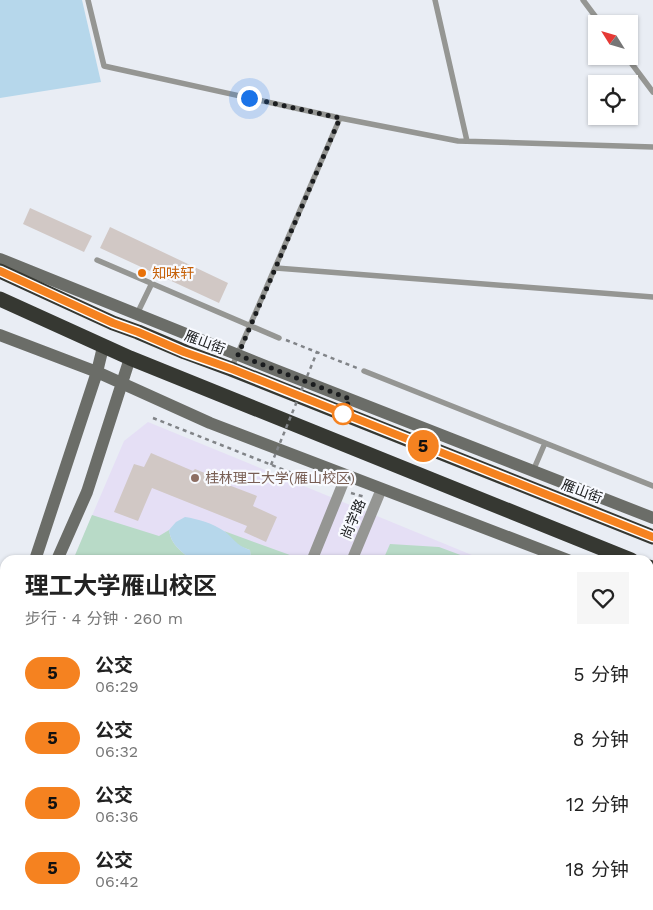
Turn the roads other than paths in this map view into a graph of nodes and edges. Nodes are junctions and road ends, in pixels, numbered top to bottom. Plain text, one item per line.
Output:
1 (88, 0) edge
2 (435, 0) edge
3 (583, 0) edge
4 (594, 15) edge
5 (633, 65) edge
6 (653, 92) edge
7 (340, 118) junction
8 (467, 141) junction
9 (653, 147) edge
10 (0, 259) edge
11 (98, 260) dead end
12 (276, 268) junction
13 (0, 271) edge
14 (152, 284) junction
15 (653, 297) edge
16 (0, 299) edge
17 (137, 314) junction
18 (251, 326) junction
19 (0, 335) edge
20 (279, 338) road end
21 (103, 347) junction
22 (238, 355) junction
23 (130, 358) junction
24 (232, 369) junction
25 (364, 371) road end
26 (97, 372) junction
27 (122, 383) junction
28 (545, 443) junction
29 (533, 471) junction
30 (346, 476) junction
31 (653, 486) edge
32 (381, 490) junction
33 (653, 518) edge
34 (653, 536) edge
35 (37, 555) edge
36 (60, 555) edge
37 (314, 555) edge
38 (354, 555) edge
39 (555, 555) edge
40 (618, 555) edge

1 - 7 lane
2 - 8 lane
3 - 4 lane
5 - 6 lane
7 - 8 lane
7 - 12 lane
8 - 9 lane
10 - 17 street
11 - 14 lane
12 - 15 lane
12 - 18 lane
13 - 24 highway, 雁山街
14 - 17 lane
14 - 18 lane
16 - 21 highway
17 - 22 street
18 - 20 lane
18 - 22 lane
19 - 26 street
21 - 23 highway
21 - 26 street
22 - 24 lane
22 - 29 street
23 - 27 street
23 - 40 highway
24 - 34 highway, 雁山街
25 - 28 lane
26 - 27 street
26 - 35 street
27 - 30 street
27 - 36 street
28 - 29 lane
28 - 31 lane
29 - 33 street
30 - 32 street
30 - 37 street, 尚学路
32 - 38 street, 尚学路
32 - 39 street

